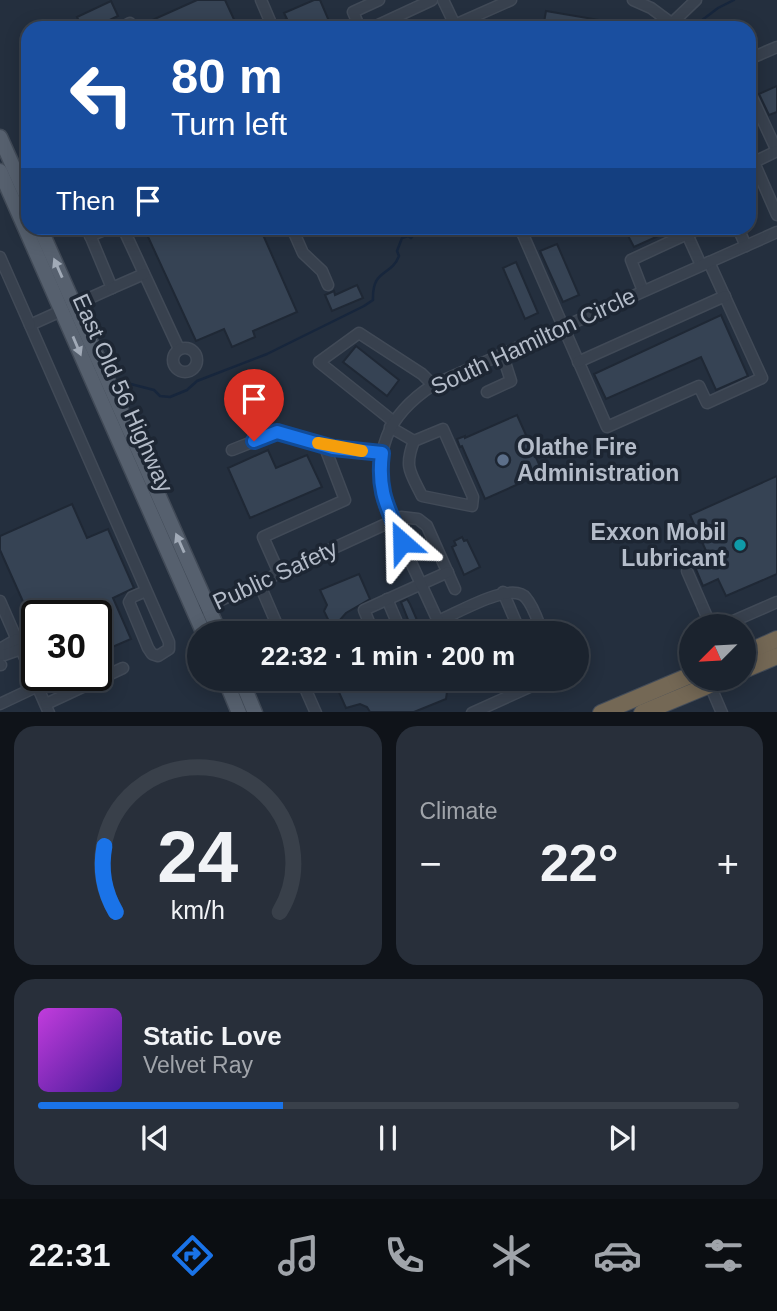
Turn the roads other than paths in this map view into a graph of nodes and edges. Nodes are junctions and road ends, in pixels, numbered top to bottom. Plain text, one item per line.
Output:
1 (379, 0) edge
2 (432, 0) edge
3 (443, 0) edge
4 (512, 0) edge
5 (633, 0) edge
6 (696, 0) edge
7 (263, 1) edge
8 (270, 21) edge
9 (357, 21) edge
10 (387, 21) edge
11 (449, 21) edge
12 (463, 21) edge
13 (668, 21) edge
14 (679, 21) edge
15 (777, 47) edge
16 (756, 57) edge
17 (756, 106) edge
18 (0, 137) edge
19 (777, 151) edge
20 (756, 161) edge
21 (756, 167) edge
22 (0, 171) edge
23 (21, 184) edge
24 (21, 213) edge
25 (777, 215) edge
26 (777, 232) edge
27 (32, 235) edge
28 (42, 235) edge
29 (89, 235) edge
30 (126, 235) edge
31 (295, 235) edge
32 (523, 235) edge
33 (685, 235) edge
34 (688, 235) edge
35 (741, 235) edge
36 (746, 246) junction
37 (0, 257) edge
38 (705, 263) junction
39 (144, 274) junction
40 (328, 285) dead end
41 (112, 288) junction
42 (643, 291) junction
43 (725, 296) junction
44 (68, 307) junction
45 (30, 325) junction
46 (563, 326) junction
47 (179, 349) dead end
48 (502, 353) junction
49 (578, 362) junction
50 (433, 385) junction
51 (486, 392) dead end
52 (392, 424) junction
53 (414, 441) junction
54 (324, 445) junction
55 (232, 450) dead end
56 (382, 453) junction
57 (393, 520) junction
58 (687, 571) dead end
59 (447, 572) junction
60 (279, 573) junction
61 (259, 583) junction
62 (422, 584) junction
63 (455, 589) dead end
64 (146, 591) junction
65 (503, 592) junction
66 (387, 599) junction
67 (0, 601) edge
68 (777, 602) edge
69 (201, 609) junction
70 (706, 614) edge
71 (750, 614) edge
72 (4, 620) edge
73 (202, 621) edge
74 (210, 621) edge
75 (275, 621) edge
76 (369, 621) edge
77 (396, 621) edge
78 (438, 621) joint
79 (515, 621) edge
80 (537, 621) edge
81 (777, 639) edge
82 (19, 644) junction
83 (21, 648) edge
84 (0, 649) edge
85 (756, 649) edge
86 (0, 655) edge
87 (777, 656) edge
88 (756, 665) edge
89 (123, 668) dead end
90 (679, 680) edge
91 (27, 691) edge
92 (40, 691) edge
93 (230, 691) edge
94 (246, 691) edge
95 (306, 691) edge
96 (520, 691) edge
97 (694, 691) edge
98 (718, 691) edge
99 (0, 704) edge
100 (48, 708) edge
101 (477, 711) edge
102 (239, 712) edge
103 (256, 712) edge
104 (316, 712) edge
105 (601, 712) edge
106 (642, 712) edge
107 (722, 712) edge

1 - 9 street
2 - 10 street
3 - 11 street
4 - 12 street
5 - 13 street
6 - 14 street
7 - 8 street
15 - 16 street
17 - 19 street
18 - 23 main road
19 - 20 street
21 - 25 street
22 - 24 main road, East Old 56 Highway
26 - 36 street, South Hamilton Circle
27 - 44 main road, East Old 56 Highway
44 -> 28 main road, East Old 56 Highway
29 - 41 street
30 - 39 street
31 - 40 street
32 - 46 street
33 - 42 street
34 - 38 street
35 - 36 street
36 - 38 street, South Hamilton Circle
37 - 45 street
38 - 42 street, South Hamilton Circle
38 - 43 street
39 - 41 street
39 - 47 street
41 - 44 street
42 - 46 street, South Hamilton Circle
43 - 49 street
43 - 49 street
44 - 45 street
44 - 69 main road, East Old 56 Highway
45 - 64 street
46 - 48 street, South Hamilton Circle
46 - 49 street
48 - 50 street, South Hamilton Circle
48 - 51 street
50 - 52 street, South Hamilton Circle
50 - 52 street
52 - 53 street
52 - 56 street, South Hamilton Circle
53 - 53 street
54 - 55 street
54 - 56 street
54 - 60 street
56 - 57 street, South Hamilton Circle
57 - 59 street
57 - 60 street, Public Safety
57 - 62 street, South Hamilton Circle
58 - 70 street
59 - 62 street
59 - 63 street
60 - 61 street, Public Safety
61 - 69 street, Public Safety
61 - 75 street
62 - 66 street
62 - 78 street, South Hamilton Circle
64 - 64 street
65 - 78 street
65 - 79 street
65 - 80 street
66 - 76 street
66 - 77 street
67 - 72 street
68 - 71 street
69 - 73 main road, East Old 56 Highway
69 - 74 main road, East Old 56 Highway
72 - 82 street
81 - 85 highway
82 - 83 street
82 - 84 street
82 - 86 street
87 - 88 highway
89 - 100 street
90 - 105 highway
91 - 99 street
92 - 100 street
93 - 102 main road
94 - 103 main road
95 - 104 street
96 - 101 street
97 - 106 highway
98 - 107 street

